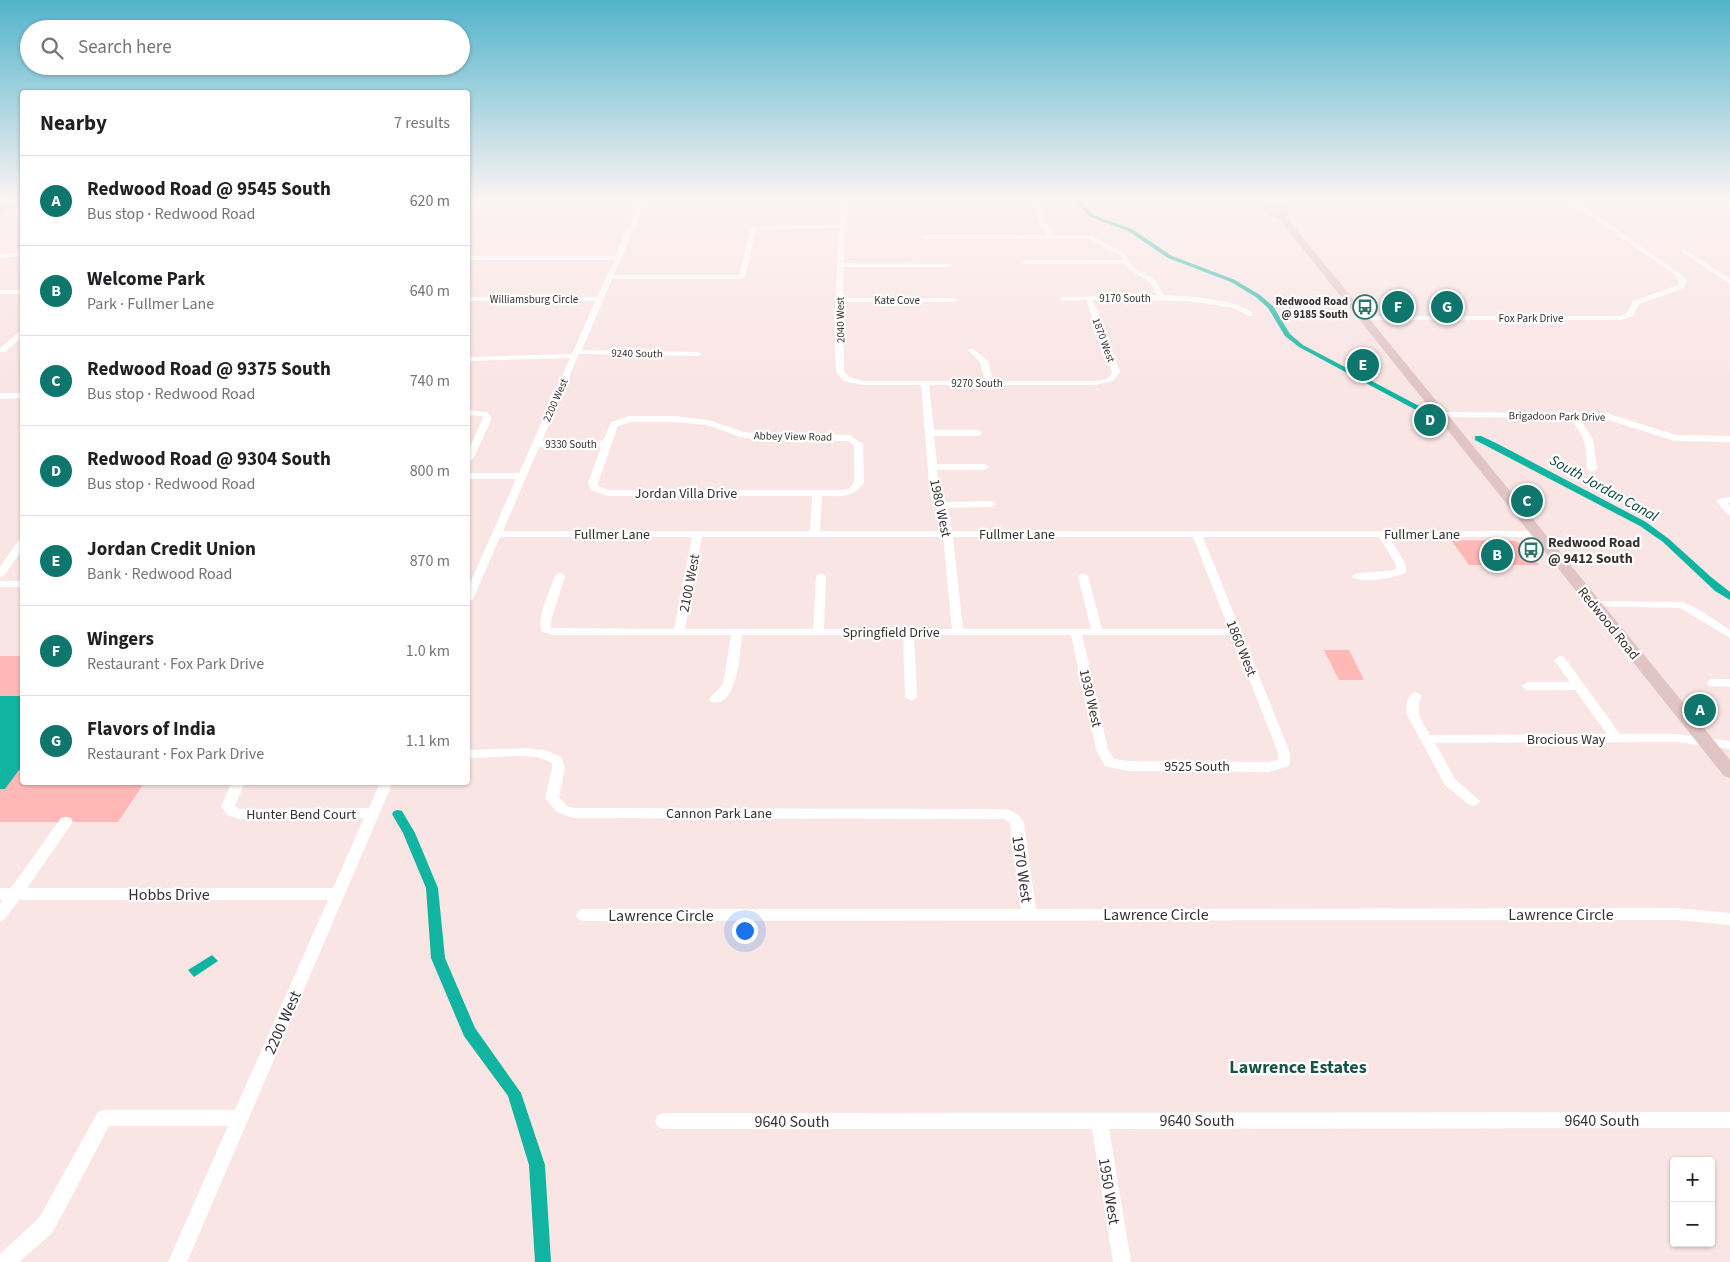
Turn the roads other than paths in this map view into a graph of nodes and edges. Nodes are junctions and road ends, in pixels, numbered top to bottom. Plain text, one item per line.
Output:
1 (617, 260) edge
2 (746, 260) edge
3 (841, 260) edge
4 (1316, 260) edge
5 (1657, 260) edge
6 (1697, 260) edge
7 (1025, 262) dead end
8 (1126, 262) joint
9 (840, 265) junction
10 (949, 265) dead end
11 (609, 277) junction
12 (1730, 282) edge
13 (0, 292) edge
14 (20, 292) edge
15 (1089, 298) junction
16 (1162, 298) junction
17 (470, 299) edge
18 (600, 299) junction
19 (1063, 299) dead end
20 (839, 300) junction
21 (954, 300) dead end
22 (1249, 314) dead end
23 (1363, 318) junction
24 (20, 336) edge
25 (2, 350) dead end
26 (972, 350) dead end
27 (575, 354) junction
28 (698, 354) dead end
29 (470, 359) edge
30 (844, 378) joint
31 (1110, 380) joint
32 (925, 383) junction
33 (990, 383) junction
34 (0, 396) edge
35 (20, 396) edge
36 (470, 413) edge
37 (1571, 415) junction
38 (1441, 416) junction
39 (617, 422) joint
40 (929, 433) junction
41 (978, 433) dead end
42 (1730, 439) edge
43 (536, 444) junction
44 (606, 444) junction
45 (470, 453) edge
46 (932, 467) junction
47 (984, 467) dead end
48 (1592, 469) dead end
49 (470, 476) edge
50 (522, 476) junction
51 (852, 491) joint
52 (817, 493) junction
53 (1726, 500) edge
54 (991, 504) dead end
55 (939, 505) junction
56 (1730, 512) edge
57 (496, 534) junction
58 (698, 534) junction
59 (815, 534) junction
60 (947, 534) junction
61 (1197, 534) junction
62 (1382, 534) junction
63 (1537, 534) junction
64 (20, 546) edge
65 (0, 574) edge
66 (560, 576) dead end
67 (821, 576) dead end
68 (1083, 576) dead end
69 (1356, 576) dead end
70 (0, 584) edge
71 (20, 584) edge
72 (470, 594) edge
73 (1594, 604) junction
74 (679, 632) junction
75 (737, 632) junction
76 (818, 632) junction
77 (908, 632) junction
78 (958, 632) junction
79 (1076, 632) junction
80 (1097, 632) junction
81 (1236, 632) junction
82 (1730, 635) edge
83 (1560, 660) dead end
84 (1713, 683) dead end
85 (1730, 683) edge
86 (1527, 686) dead end
87 (1579, 686) junction
88 (1416, 696) dead end
89 (912, 697) dead end
90 (715, 699) dead end
91 (1426, 739) junction
92 (1617, 739) junction
93 (1706, 742) junction
94 (1730, 744) edge
95 (470, 754) edge
96 (1110, 763) joint
97 (1284, 763) joint
98 (1730, 772) edge
99 (238, 785) edge
100 (386, 785) edge
101 (1473, 800) dead end
102 (374, 813) junction
103 (66, 822) dead end
104 (1017, 823) joint
105 (0, 894) edge
106 (15, 894) junction
107 (338, 894) junction
108 (1029, 914) junction
109 (0, 915) edge
110 (583, 915) dead end
111 (1730, 919) edge
112 (240, 1118) junction
113 (1099, 1120) junction
114 (1730, 1120) edge
115 (664, 1121) dead end
116 (5, 1262) edge
117 (177, 1262) edge
118 (1122, 1262) edge

1 - 11 street, 2200 West
2 - 11 street
3 - 9 street, 2040 West
4 - 23 main road, Redwood Road
5 - 23 street, Fox Park Drive
6 - 12 street
7 - 8 street
8 - 16 street
9 - 10 street
9 - 20 street, 2040 West
11 - 18 street, 2200 West
13 - 14 street
15 - 16 street, 9170 South
15 - 19 street, 9170 South
15 - 31 street, 1870 West
16 - 22 street, 9170 South
17 - 18 street, Williamsburg Circle
18 - 27 street, 2200 West
20 - 21 street, Kate Cove
20 - 30 street, 2040 West
23 - 38 main road, Redwood Road
24 - 25 street
26 - 33 street
27 - 28 street, 9240 South
27 - 29 street, 9240 South
27 - 43 street, 2200 West
30 - 32 street, 9270 South
31 - 33 street, 9270 South
32 - 33 street, 9270 South
32 - 40 street, 1980 West
34 - 35 street
36 - 45 street
37 - 38 street, Brigadoon Park Drive
37 - 42 street, Brigadoon Park Drive
37 - 48 street
38 - 63 main road, Redwood Road
39 - 44 street, Jordan Villa Drive
39 - 51 street, Abbey View Road
40 - 41 street
40 - 46 street, 1980 West
43 - 44 street, 9330 South
43 - 50 street, 2200 West
44 - 52 street, Jordan Villa Drive
46 - 47 street
46 - 55 street, 1980 West
49 - 50 street
50 - 57 street, 2200 West
51 - 52 street, Jordan Villa Drive
52 - 59 street
53 - 56 street
54 - 55 street
55 - 60 street, 1980 West
57 - 58 street, Fullmer Lane
57 - 72 street, 2200 West
58 - 59 street, Fullmer Lane
58 - 74 street, 2100 West
59 - 60 street, Fullmer Lane
60 - 61 street, Fullmer Lane
60 - 78 street, 1980 West
61 - 62 street, Fullmer Lane
61 - 81 street, 1860 West
62 - 63 street, Fullmer Lane
62 - 69 street
63 - 73 main road, Redwood Road
64 - 65 street
66 - 74 street, Springfield Drive
67 - 76 street
68 - 80 street
70 - 71 street
73 - 82 street
73 - 93 main road, Redwood Road
74 - 75 street, Springfield Drive
75 - 76 street, Springfield Drive
75 - 90 street
76 - 77 street, Springfield Drive
77 - 78 street, Springfield Drive
77 - 89 street
78 - 79 street, Springfield Drive
79 - 80 street, Springfield Drive
79 - 96 street, 1930 West
80 - 81 street, Springfield Drive
81 - 97 street, 1860 West
83 - 87 street
84 - 85 street
86 - 87 street
87 - 92 street
88 - 91 street
91 - 92 street, Brocious Way
91 - 101 street
92 - 93 street, Brocious Way
93 - 94 street, Brocious Way
93 - 98 main road, Redwood Road
95 - 104 street, Cannon Park Lane
96 - 97 street, 9525 South
99 - 102 street, Hunter Bend Court
100 - 102 street, 2200 West
102 - 107 street, 2200 West
103 - 106 street
104 - 108 street, 1970 West
105 - 106 street, Hobbs Drive
106 - 107 street, Hobbs Drive
106 - 109 street
107 - 112 street, 2200 West
108 - 110 street, Lawrence Circle
108 - 111 street, Lawrence Circle
112 - 116 street
112 - 117 street, 2200 West
113 - 114 street, 9640 South
113 - 115 street, 9640 South
113 - 118 street, 1950 West

